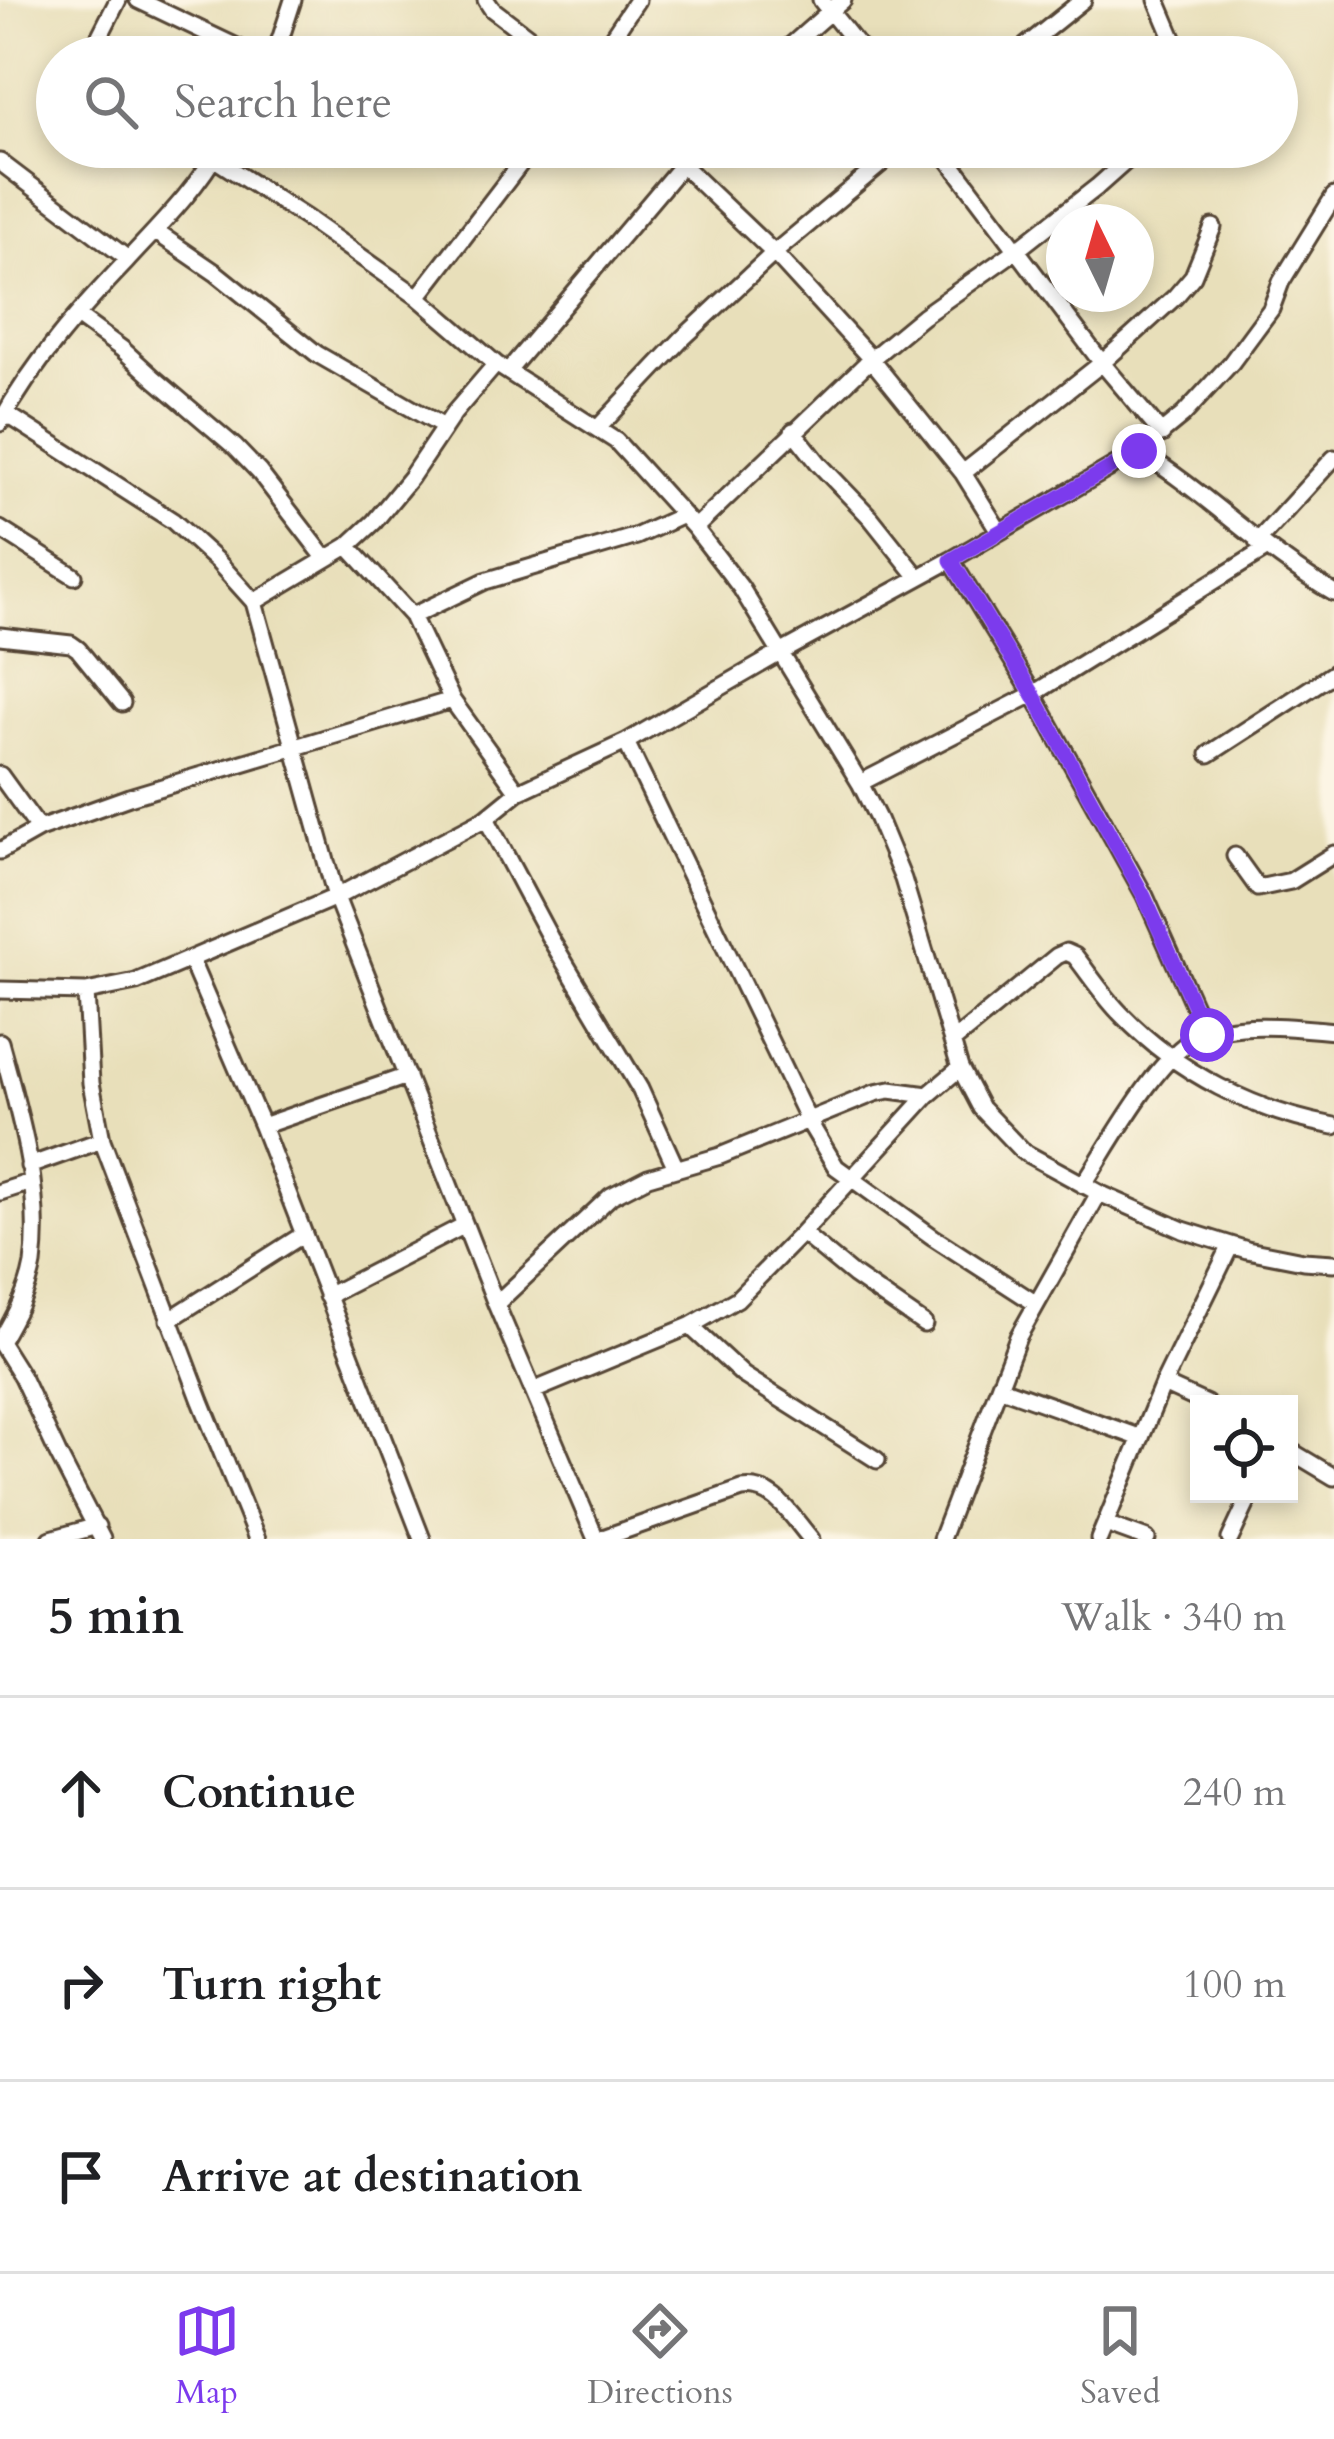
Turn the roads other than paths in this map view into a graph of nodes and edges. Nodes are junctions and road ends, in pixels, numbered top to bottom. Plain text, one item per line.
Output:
1 (118, 0) edge
2 (138, 0) edge
3 (292, 0) edge
4 (486, 0) edge
5 (637, 0) edge
6 (1082, 0) edge
7 (1156, 0) edge
8 (831, 4) edge
9 (100, 36) edge
10 (214, 36) edge
11 (281, 36) edge
12 (527, 36) edge
13 (613, 36) edge
14 (799, 36) edge
15 (853, 36) edge
16 (1038, 36) edge
17 (1172, 36) edge
18 (0, 162) edge
19 (206, 168) edge
20 (237, 168) edge
21 (517, 168) edge
22 (679, 168) edge
23 (683, 168) edge
24 (876, 168) edge
25 (955, 168) edge
26 (1118, 168) edge
27 (1334, 196) edge
28 (1213, 227) dead end
29 (156, 232) junction
30 (1018, 249) junction
31 (774, 253) junction
32 (128, 259) junction
33 (418, 297) junction
34 (77, 316) junction
35 (871, 359) junction
36 (1102, 363) junction
37 (502, 367) junction
38 (4, 409) edge
39 (444, 428) junction
40 (598, 428) junction
41 (793, 431) junction
42 (1162, 434) junction
43 (1139, 451) junction
44 (1334, 458) edge
45 (963, 473) junction
46 (689, 521) junction
47 (0, 529) edge
48 (999, 531) junction
49 (348, 546) junction
50 (1261, 546) junction
51 (326, 559) junction
52 (951, 560) junction
53 (74, 576) dead end
54 (918, 578) junction
55 (1334, 593) edge
56 (254, 602) junction
57 (412, 616) junction
58 (0, 636) edge
59 (780, 653) junction
60 (1334, 673) edge
61 (1033, 694) junction
62 (452, 700) junction
63 (122, 703) dead end
64 (626, 742) junction
65 (296, 748) junction
66 (1209, 754) dead end
67 (0, 775) edge
68 (860, 783) junction
69 (518, 792) junction
70 (486, 818) junction
71 (39, 829) junction
72 (0, 850) edge
73 (1334, 854) edge
74 (1235, 856) dead end
75 (336, 897) junction
76 (191, 961) junction
77 (0, 990) edge
78 (86, 992) junction
79 (1334, 1031) edge
80 (1207, 1035) junction
81 (0, 1042) edge
82 (952, 1042) junction
83 (1170, 1057) junction
84 (960, 1068) junction
85 (407, 1076) junction
86 (928, 1096) junction
87 (809, 1121) junction
88 (262, 1126) junction
89 (1334, 1126) edge
90 (102, 1141) junction
91 (676, 1168) junction
92 (30, 1174) junction
93 (851, 1179) junction
94 (1091, 1189) junction
95 (0, 1192) edge
96 (465, 1226) junction
97 (304, 1234) junction
98 (802, 1234) junction
99 (1231, 1245) junction
100 (1334, 1263) edge
101 (327, 1296) junction
102 (1035, 1303) junction
103 (496, 1304) junction
104 (169, 1320) junction
105 (924, 1324) dead end
106 (690, 1326) junction
107 (1163, 1384) junction
108 (1000, 1388) junction
109 (533, 1391) junction
110 (1190, 1396) edge
111 (1141, 1438) junction
112 (1298, 1455) edge
113 (877, 1460) dead end
114 (1334, 1477) edge
115 (1247, 1503) edge
116 (1103, 1531) edge
117 (99, 1533) edge
118 (51, 1539) edge
119 (257, 1539) edge
120 (422, 1539) edge
121 (598, 1539) edge
122 (811, 1539) edge
123 (941, 1539) edge
124 (1147, 1539) edge
125 (1230, 1539) edge

1 - 9 street
2 - 10 street
3 - 11 street
4 - 12 street
5 - 13 street
6 - 16 street
7 - 17 street
8 - 14 street
8 - 15 street
18 - 32 street
19 - 29 street
20 - 33 street
21 - 33 street
22 - 37 street
23 - 31 street
24 - 31 street
25 - 30 street
26 - 30 street
27 - 42 street
28 - 36 street
29 - 32 street
29 - 39 street
30 - 35 street
30 - 36 street
31 - 35 street
31 - 40 street
32 - 34 street
33 - 37 street
34 - 38 street
34 - 51 street
35 - 41 street
35 - 45 street
36 - 42 street
36 - 45 street
37 - 39 street
37 - 40 street
38 - 56 street
39 - 49 street
40 - 46 street
41 - 46 street
41 - 54 street
42 - 43 street
43 - 48 street
43 - 50 street
44 - 50 street
45 - 48 street
46 - 57 street
46 - 59 street
47 - 53 street
48 - 52 street
49 - 51 street
49 - 57 street
50 - 55 street
50 - 61 street
51 - 56 street
52 - 54 street
52 - 61 street
54 - 59 street
56 - 65 street
57 - 62 street
58 - 63 street
59 - 64 street
59 - 68 street
60 - 66 street
61 - 68 street
61 - 80 street
62 - 65 street
62 - 69 street
64 - 69 street
64 - 87 street
65 - 71 street
65 - 75 street
67 - 71 street
68 - 82 street
69 - 70 street
70 - 75 street
70 - 91 street
71 - 72 street
73 - 74 street
75 - 76 street
75 - 85 street
76 - 78 street
76 - 88 street
77 - 78 street
78 - 90 street
79 - 80 street
80 - 83 street
81 - 92 street
82 - 83 street
82 - 84 street
83 - 89 street
83 - 94 street
84 - 86 street
84 - 94 street
85 - 88 street
85 - 96 street
86 - 87 street
86 - 93 street
87 - 91 street
87 - 93 street
88 - 97 street
90 - 92 street
90 - 104 street
91 - 103 street
92 - 95 street
92 - 117 street
93 - 98 street
93 - 102 street
94 - 99 street
94 - 102 street
96 - 101 street
96 - 103 street
97 - 101 street
97 - 104 street
98 - 105 street
98 - 106 street
99 - 100 street
99 - 107 street
101 - 120 street
102 - 108 street
103 - 109 street
104 - 119 street
106 - 109 street
106 - 113 street
107 - 110 street
107 - 111 street
108 - 111 street
108 - 123 street
109 - 121 street
111 - 116 street
112 - 114 street
115 - 125 street
116 - 124 street
117 - 118 street
121 - 122 street

